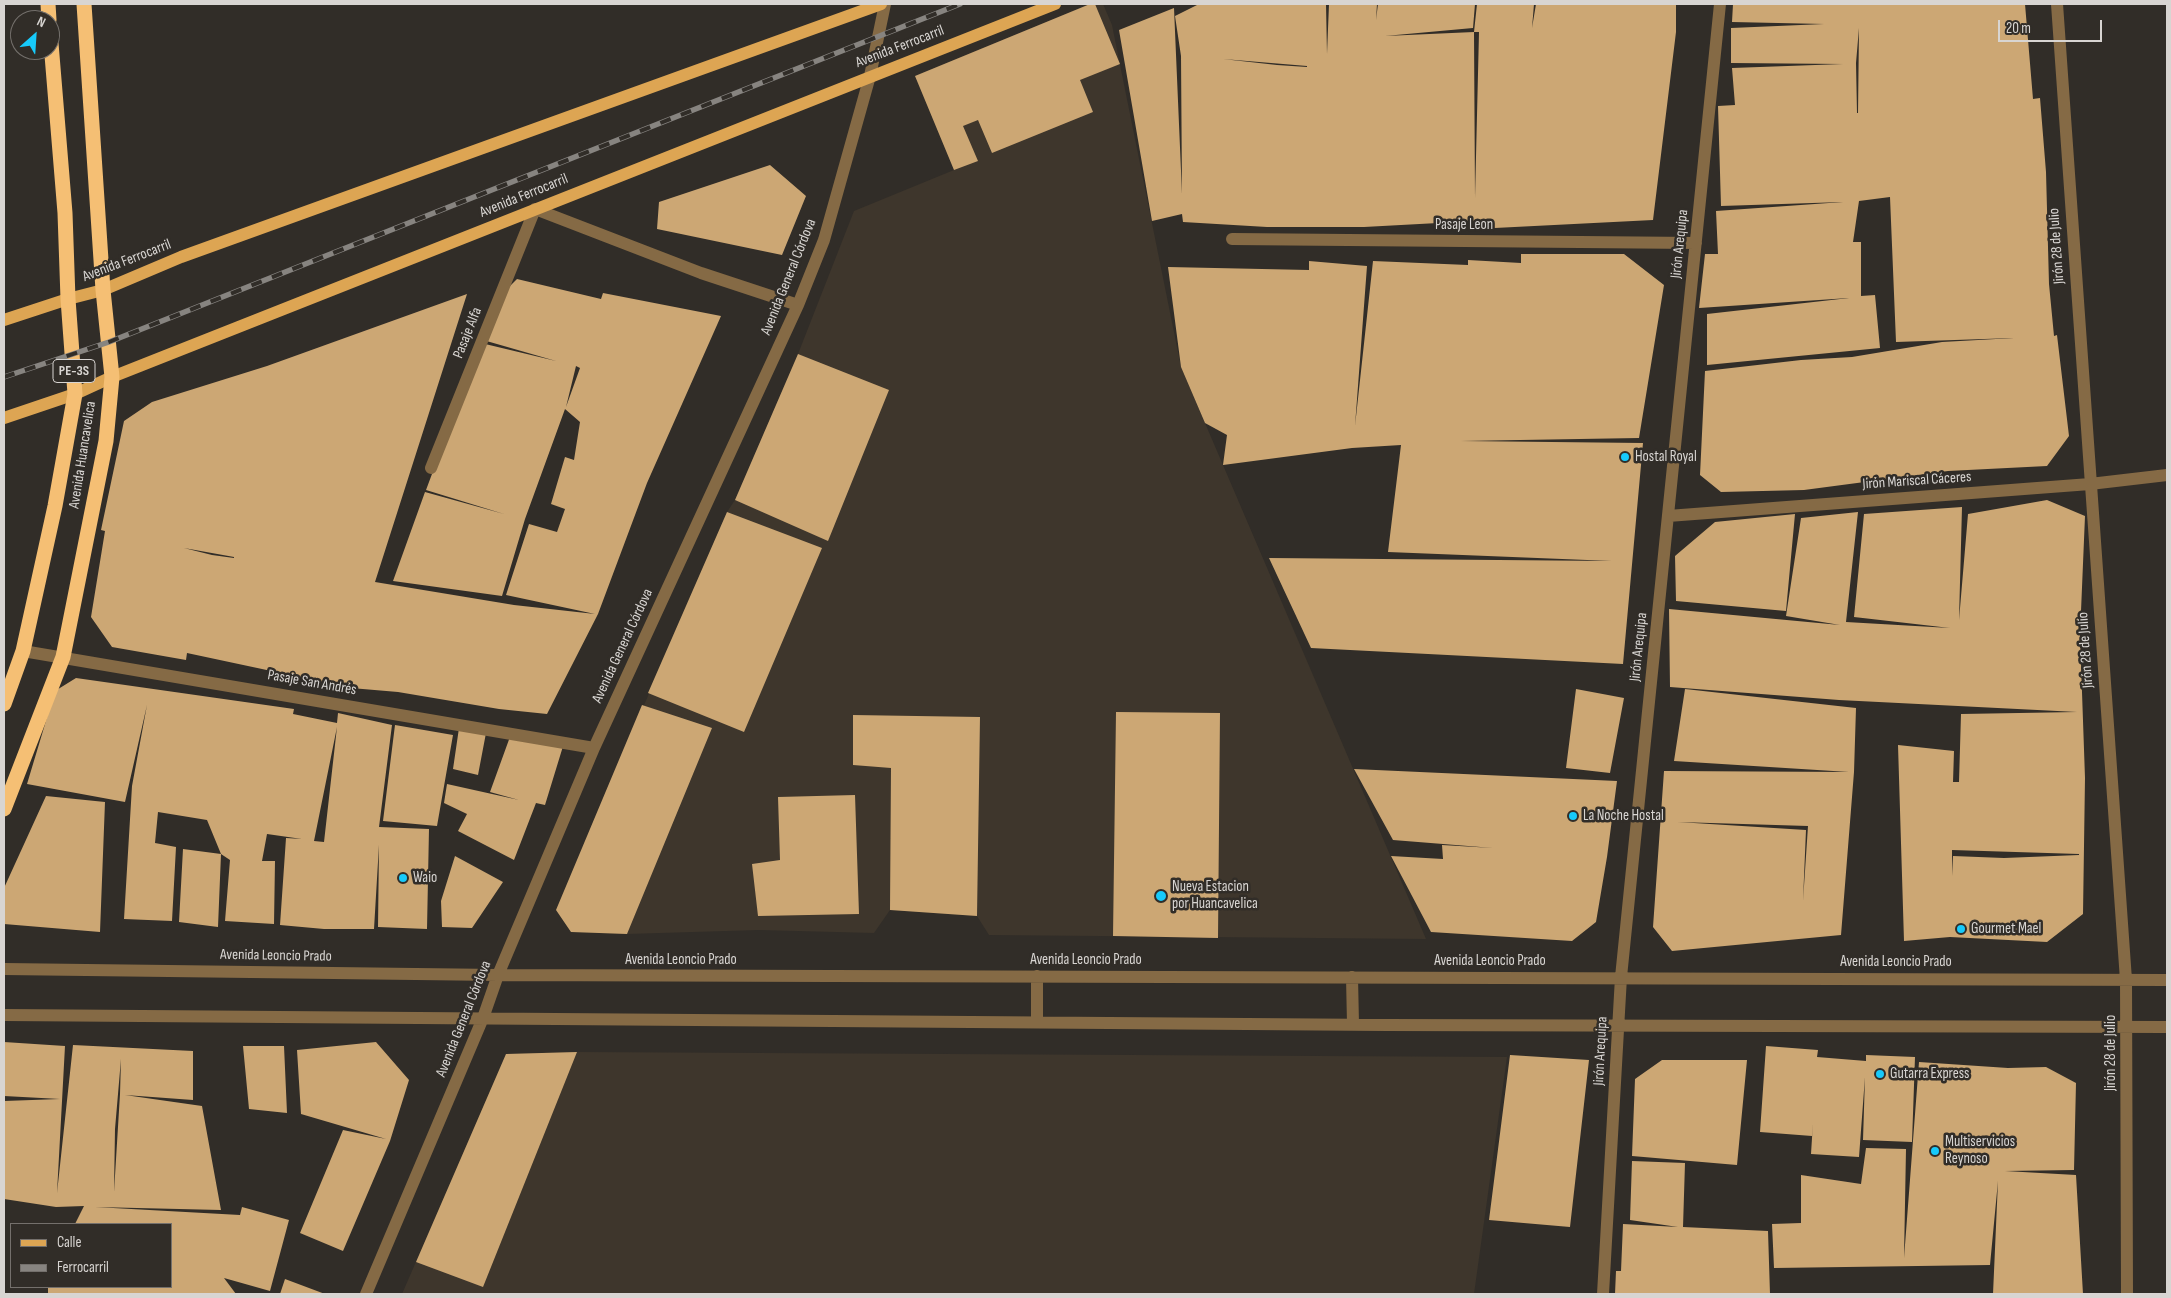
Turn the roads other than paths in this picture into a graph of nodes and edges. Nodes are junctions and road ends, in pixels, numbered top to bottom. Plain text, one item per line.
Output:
1 (84, 4) edge
2 (883, 4) edge
3 (1055, 4) edge
4 (1720, 4) edge
5 (2056, 4) edge
6 (52, 60) edge
7 (870, 76) junction
8 (535, 209) junction
9 (1232, 239) dead end
10 (1696, 243) junction
11 (103, 290) junction
12 (68, 299) junction
13 (798, 305) junction
14 (4, 320) edge
15 (112, 377) junction
16 (75, 394) junction
17 (4, 418) edge
18 (431, 468) dead end
19 (2167, 475) edge
20 (2090, 484) junction
21 (1668, 516) junction
22 (23, 652) junction
23 (63, 657) junction
24 (4, 704) edge
25 (594, 748) junction
26 (4, 809) edge
27 (4, 969) edge
28 (498, 976) junction
29 (1037, 976) junction
30 (1352, 977) junction
31 (1621, 977) junction
32 (2126, 980) junction
33 (2167, 980) edge
34 (4, 1015) edge
35 (484, 1018) junction
36 (1037, 1022) junction
37 (1353, 1024) junction
38 (1618, 1026) junction
39 (2127, 1027) junction
40 (2167, 1027) edge
41 (366, 1294) edge
42 (1603, 1294) edge
43 (2128, 1294) edge

1 - 11 highway, Avenida Huancavelica / PE-3S
2 - 7 street, Avenida General Córdova
2 - 11 main road, Avenida Ferrocarril
3 - 7 main road, Avenida Ferrocarril
4 - 10 street, Jirón Arequipa
5 - 20 street, Jirón 28 de Julio
6 - 12 highway, Avenida Huancavelica / PE-3S
7 - 8 main road, Avenida Ferrocarril
7 - 13 street, Avenida General Córdova
8 - 13 street
8 - 15 main road, Avenida Ferrocarril
8 - 18 street, Pasaje Alfa
9 - 10 street, Pasaje Leon
10 - 21 street, Jirón Arequipa
11 - 12 main road, Avenida Ferrocarril
11 - 15 highway, Avenida Huancavelica / PE-3S
12 - 14 main road, Avenida Ferrocarril
12 - 16 highway, Avenida Huancavelica / PE-3S
13 - 25 street, Avenida General Córdova
15 - 16 main road, Avenida Ferrocarril
15 - 23 highway, Avenida Huancavelica / PE-3S
16 - 17 main road, Avenida Ferrocarril
16 - 22 highway, Avenida Huancavelica / PE-3S
19 - 20 street, Jirón Mariscal Cáceres
20 - 21 street, Jirón Mariscal Cáceres
20 - 32 street, Jirón 28 de Julio
21 - 31 street, Jirón Arequipa
22 - 23 street, Pasaje San Andrés
22 - 24 highway, Avenida Huancavelica / PE-3S
23 - 25 street, Pasaje San Andrés
23 - 26 highway, Avenida Huancavelica / PE-3S
25 - 28 street, Avenida General Córdova
27 - 28 street, Avenida Leoncio Prado
28 - 29 street, Avenida Leoncio Prado
28 - 35 street, Avenida General Córdova
29 - 30 street, Avenida Leoncio Prado
29 - 36 street
30 - 31 street, Avenida Leoncio Prado
30 - 37 street
31 - 32 street, Avenida Leoncio Prado
31 - 38 street, Jirón Arequipa
32 - 33 street, Avenida Leoncio Prado
32 - 39 street, Jirón 28 de Julio
34 - 35 street
35 - 36 street
35 - 41 street, Avenida General Córdova
36 - 37 street
37 - 38 street
38 - 39 street
38 - 42 street, Jirón Arequipa
39 - 40 street
39 - 43 street, Jirón 28 de Julio

